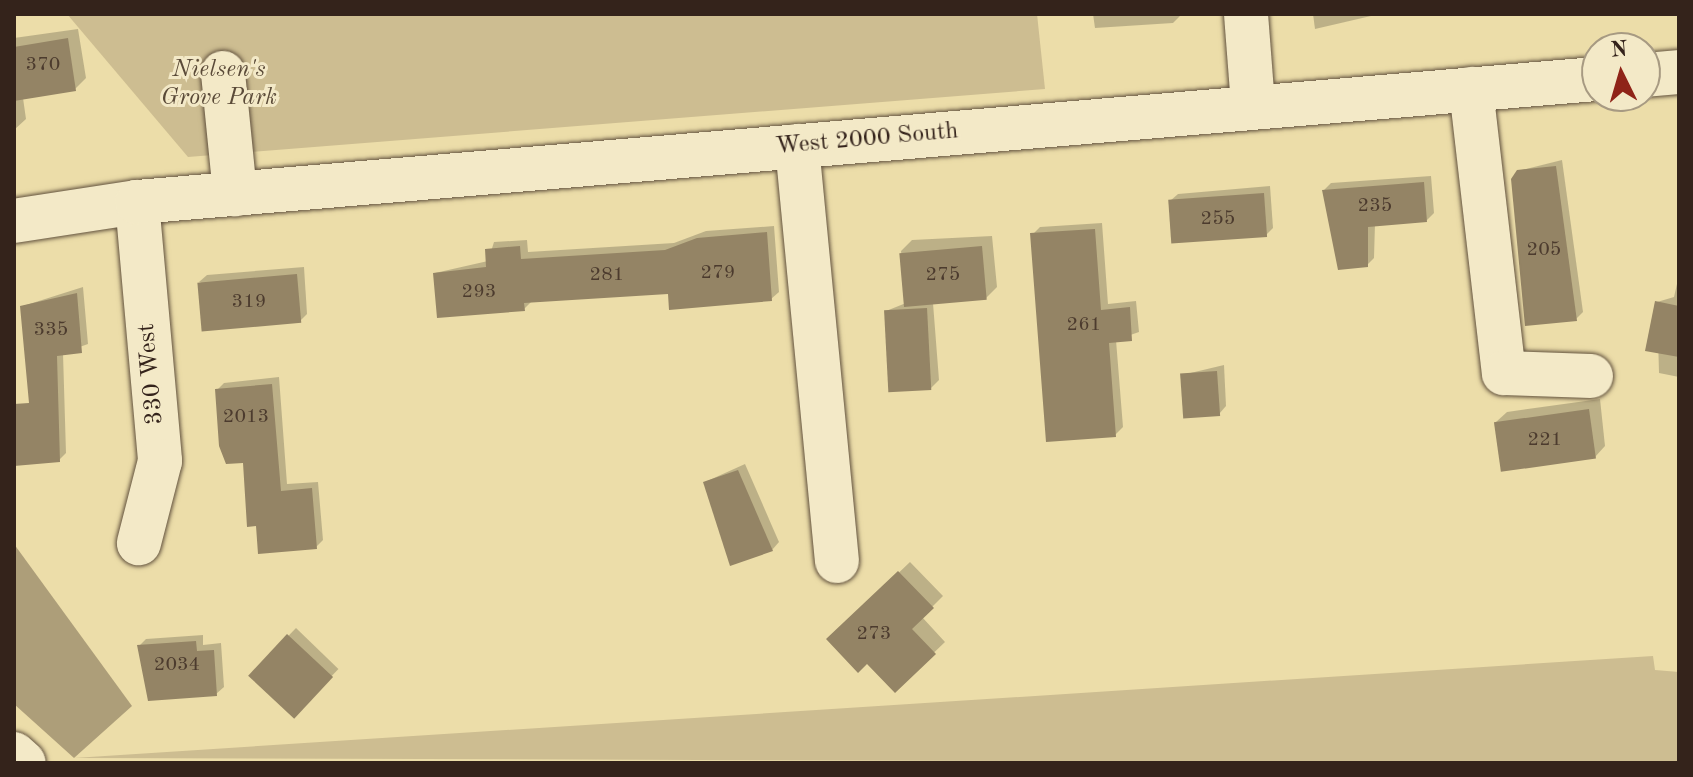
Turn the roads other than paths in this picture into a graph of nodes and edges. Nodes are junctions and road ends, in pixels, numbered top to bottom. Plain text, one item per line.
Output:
1 (1246, 14) edge
2 (223, 73) dead end
3 (1581, 80) edge
4 (1471, 89) junction
5 (1253, 106) junction
6 (797, 146) junction
7 (14, 194) edge
8 (235, 194) junction
9 (137, 202) junction
10 (14, 221) edge
11 (1591, 376) dead end
12 (139, 543) dead end
13 (837, 561) dead end
14 (14, 754) edge
15 (24, 763) edge

1 - 5 street
2 - 8 street
3 - 4 street, West 2000 South
4 - 5 street, West 2000 South
4 - 11 street
5 - 6 street, West 2000 South
6 - 8 street, West 2000 South
6 - 13 street
7 - 9 street, West 2000 South
8 - 9 street, West 2000 South
9 - 10 street, West 2000 South
9 - 12 street, 330 West
14 - 15 street

